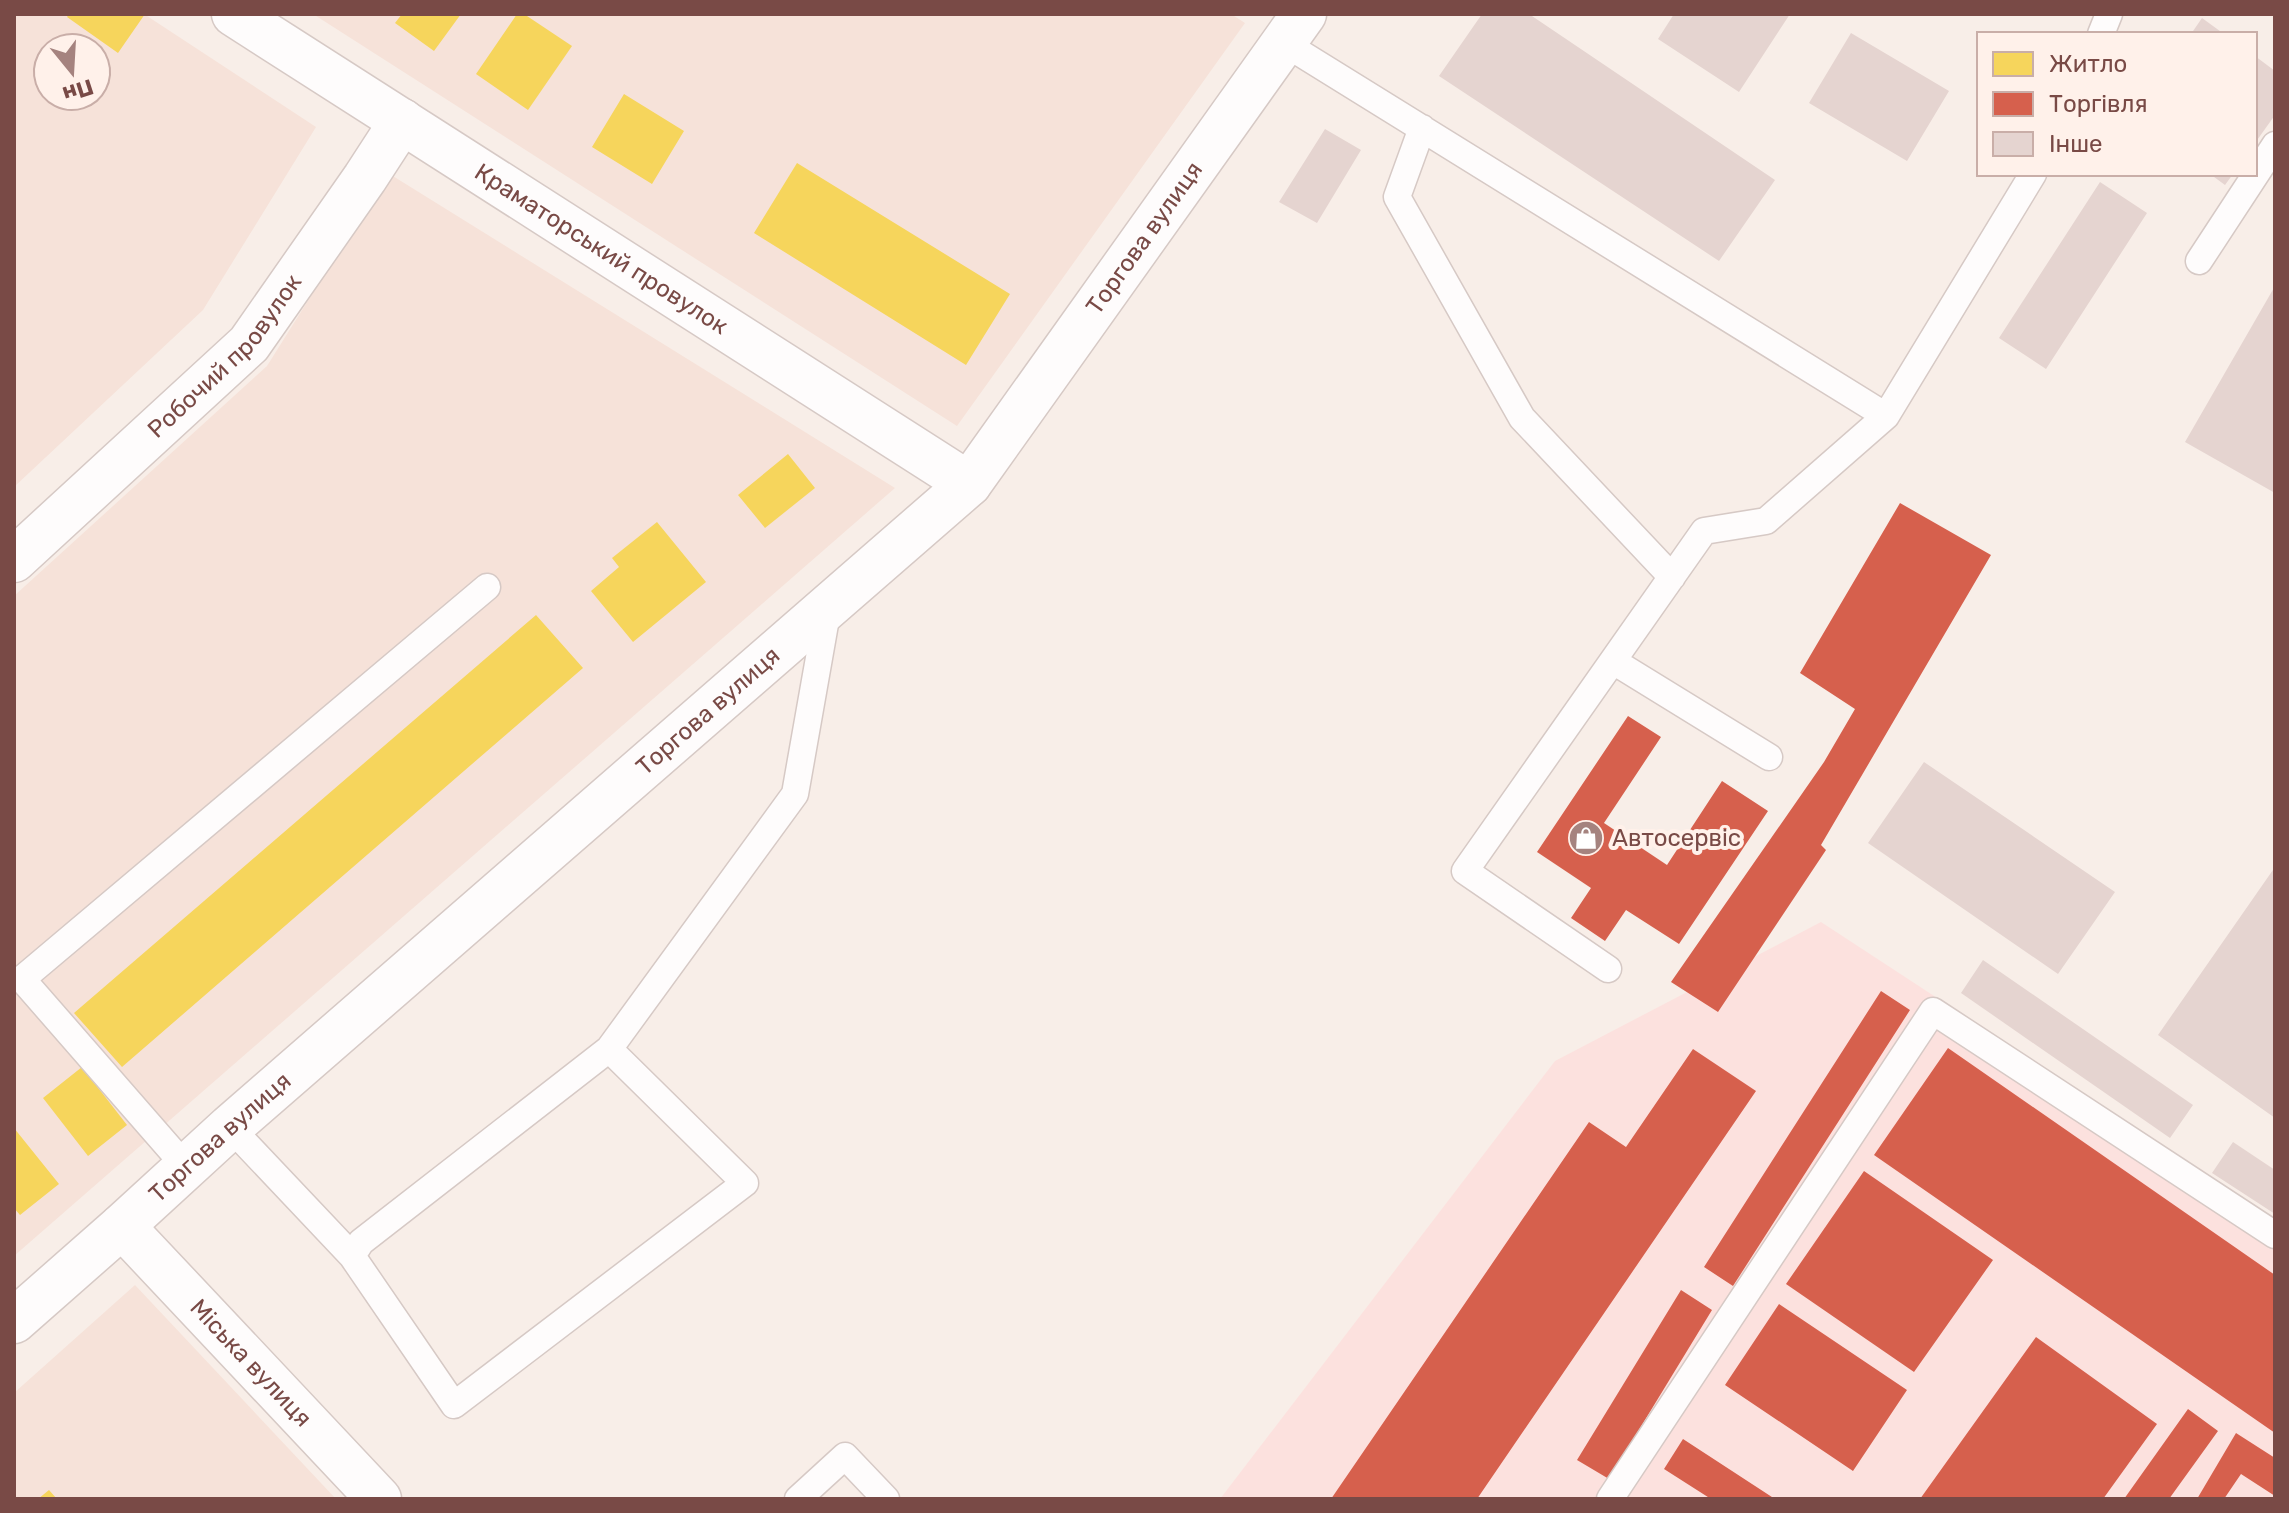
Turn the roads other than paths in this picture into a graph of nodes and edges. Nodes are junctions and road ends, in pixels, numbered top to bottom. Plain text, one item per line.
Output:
1 (234, 14) edge
2 (1294, 28) edge
3 (402, 121) junction
4 (1422, 128) junction
5 (2275, 145) edge
6 (2257, 172) edge
7 (2032, 176) edge
8 (2255, 176) edge
9 (2199, 261) dead end
10 (1886, 416) junction
11 (969, 484) junction
12 (14, 560) edge
13 (1672, 577) junction
14 (487, 587) dead end
15 (828, 607) junction
16 (1613, 661) junction
17 (1769, 757) dead end
18 (1608, 969) dead end
19 (609, 1049) junction
20 (230, 1127) junction
21 (186, 1167) junction
22 (122, 1226) junction
23 (2275, 1235) edge
24 (352, 1256) junction
25 (14, 1321) edge
26 (379, 1499) edge
27 (798, 1499) edge
28 (886, 1499) edge
29 (1610, 1499) edge

1 - 3 street, Краматорський провулок
2 - 4 lane
2 - 11 street, Торгова вулиця
3 - 11 street, Краматорський провулок
3 - 12 street, Робочий провулок
4 - 10 lane
4 - 13 lane
5 - 6 lane
7 - 10 lane
8 - 9 lane
10 - 13 lane
11 - 15 street, Торгова вулиця
13 - 16 lane
14 - 21 lane
15 - 19 lane
15 - 20 street, Торгова вулиця
16 - 17 lane
16 - 18 lane
19 - 24 lane
19 - 24 lane
20 - 21 street, Торгова вулиця
20 - 24 lane
21 - 22 street, Торгова вулиця
22 - 25 street, Торгова вулиця
22 - 26 street, Міська вулиця
23 - 29 lane
27 - 28 lane

